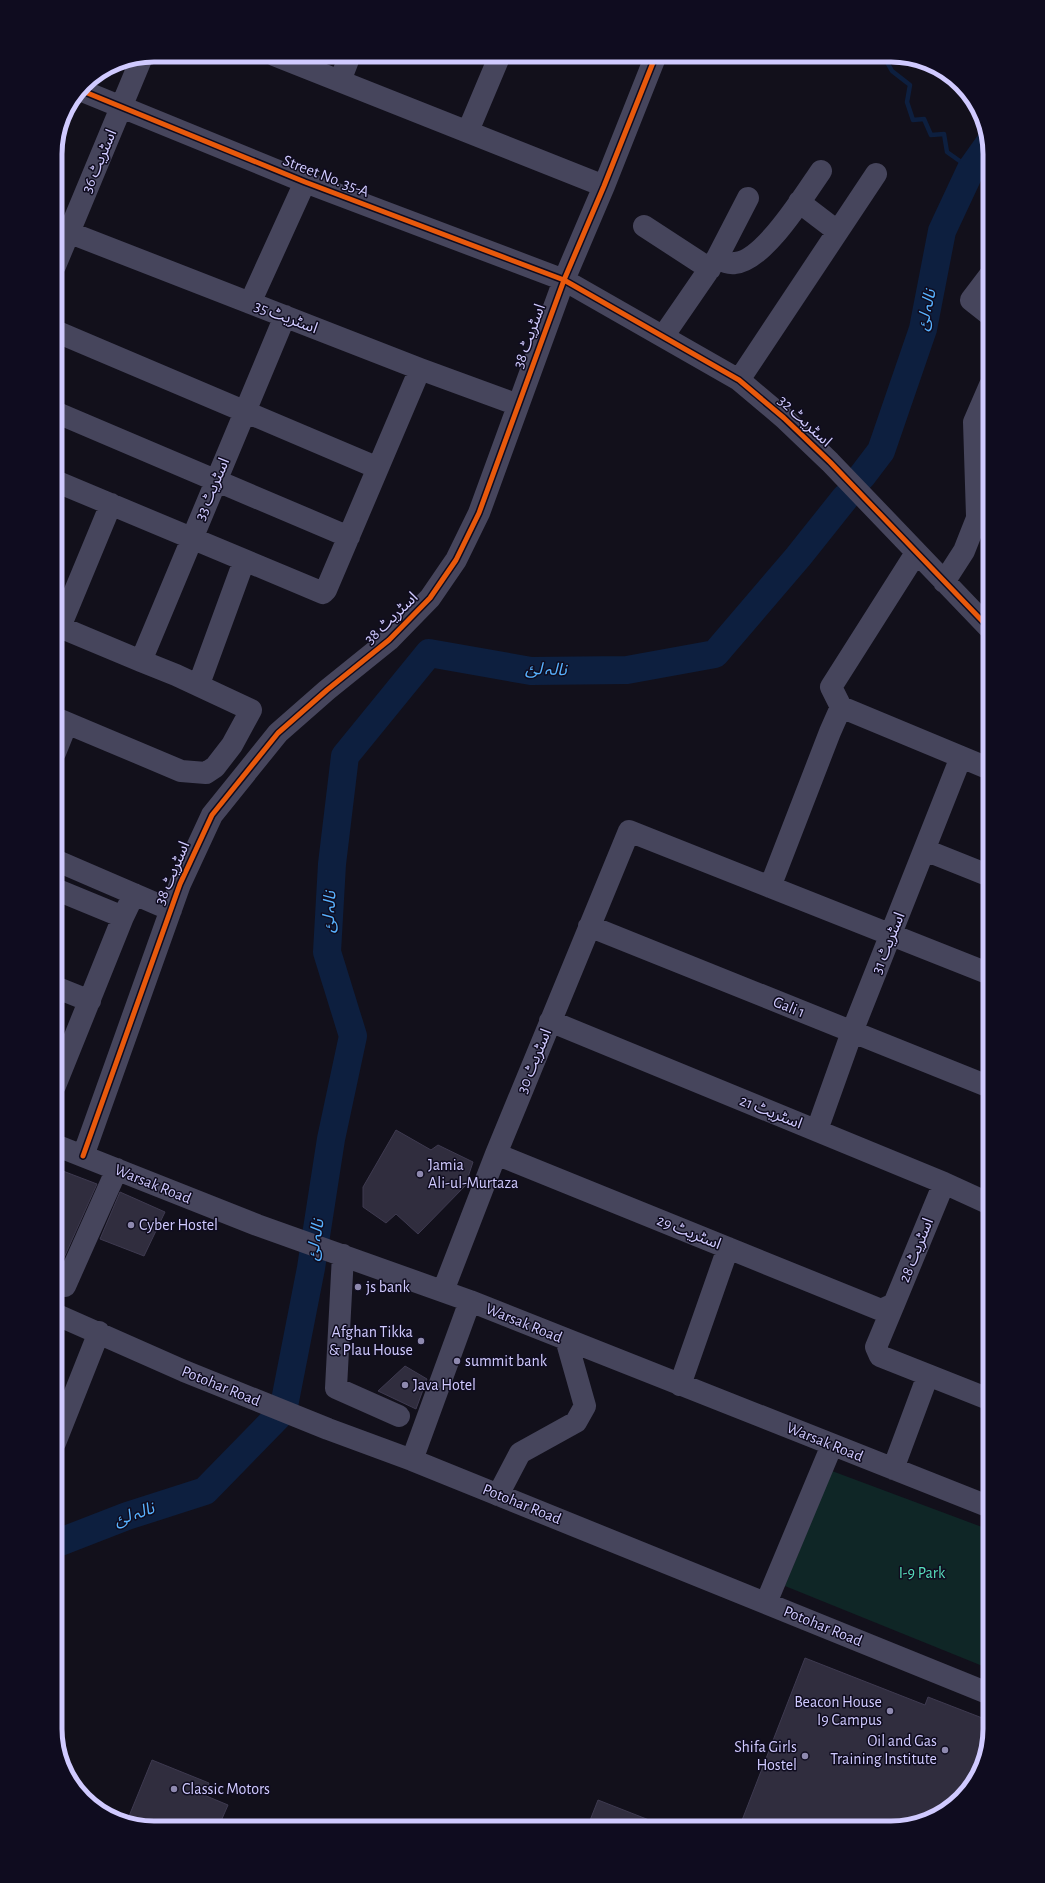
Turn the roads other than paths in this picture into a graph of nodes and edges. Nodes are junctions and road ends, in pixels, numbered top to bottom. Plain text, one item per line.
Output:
1 (292, 62) edge
2 (347, 62) edge
3 (497, 62) edge
4 (653, 62) edge
5 (139, 63) edge
6 (340, 81) junction
7 (86, 92) edge
8 (121, 107) junction
9 (468, 132) junction
10 (821, 170) dead end
11 (876, 174) dead end
12 (305, 182) junction
13 (604, 186) junction
14 (748, 198) dead end
15 (799, 202) junction
16 (644, 226) dead end
17 (62, 230) edge
18 (838, 232) junction
19 (714, 264) junction
20 (564, 280) junction
21 (983, 284) edge
22 (250, 303) junction
23 (983, 309) edge
24 (285, 316) junction
25 (62, 334) edge
26 (664, 336) junction
27 (420, 369) junction
28 (739, 380) junction
29 (983, 401) edge
30 (518, 405) junction
31 (245, 411) junction
32 (62, 415) edge
33 (378, 468) junction
34 (216, 480) junction
35 (62, 484) edge
36 (111, 504) junction
37 (983, 504) edge
38 (978, 516) junction
39 (350, 537) junction
40 (191, 539) junction
41 (916, 553) junction
42 (244, 561) junction
43 (944, 582) junction
44 (62, 615) edge
45 (983, 622) edge
46 (62, 628) edge
47 (141, 662) junction
48 (199, 684) junction
49 (842, 707) junction
50 (62, 721) edge
51 (961, 757) junction
52 (983, 766) edge
53 (925, 850) junction
54 (62, 863) edge
55 (983, 873) edge
56 (770, 887) junction
57 (62, 891) edge
58 (134, 894) junction
59 (171, 910) junction
60 (123, 916) junction
61 (589, 926) junction
62 (891, 936) junction
63 (983, 971) edge
64 (62, 990) edge
65 (90, 1001) junction
66 (550, 1022) junction
67 (852, 1032) junction
68 (62, 1069) edge
69 (983, 1084) edge
70 (817, 1130) junction
71 (62, 1148) edge
72 (496, 1154) junction
73 (83, 1156) junction
74 (117, 1169) junction
75 (944, 1183) junction
76 (983, 1201) edge
77 (728, 1248) junction
78 (337, 1253) junction
79 (65, 1286) dead end
80 (443, 1291) junction
81 (470, 1301) junction
82 (888, 1307) junction
83 (62, 1317) edge
84 (99, 1332) junction
85 (566, 1340) junction
86 (928, 1375) junction
87 (680, 1384) junction
88 (983, 1397) edge
89 (399, 1416) dead end
90 (62, 1425) edge
91 (832, 1445) junction
92 (412, 1460) junction
93 (893, 1469) junction
94 (498, 1495) junction
95 (983, 1504) edge
96 (766, 1603) junction
97 (983, 1691) edge

1 - 6 street
2 - 6 street
3 - 9 street
4 - 13 street, اسٹریٹ 38
5 - 8 street, اسٹریٹ 36
6 - 9 street
7 - 8 street, Street No. 35-A
8 - 12 street, Street No. 35-A
8 - 17 street, اسٹریٹ 36
9 - 13 street
10 - 15 street
11 - 18 street
12 - 20 street, Street No. 35-A
12 - 22 street
13 - 20 street, اسٹریٹ 38
14 - 19 street
15 - 18 street
15 - 19 street
16 - 19 street
17 - 22 street, اسٹریٹ 35
18 - 28 street
19 - 26 street
20 - 26 street, اسٹریٹ 32
20 - 30 street, اسٹریٹ 38
21 - 23 street
22 - 24 street, اسٹریٹ 35
24 - 27 street, اسٹریٹ 35
24 - 31 street, اسٹریٹ 33
25 - 31 street
26 - 28 street, اسٹریٹ 32
27 - 30 street, اسٹریٹ 35
27 - 33 street
28 - 41 street, اسٹریٹ 32
29 - 38 street
30 - 59 street, اسٹریٹ 38
31 - 33 street
31 - 34 street, اسٹریٹ 33
32 - 34 street
33 - 39 street
34 - 39 street
34 - 40 street, اسٹریٹ 33
35 - 36 street
36 - 40 street
36 - 44 street
37 - 38 street
38 - 43 street
39 - 42 street
40 - 42 street
40 - 47 street, اسٹریٹ 33
41 - 43 street, اسٹریٹ 32
41 - 49 street
42 - 48 street
43 - 45 street, اسٹریٹ 32
46 - 47 street
47 - 48 street
48 - 50 street
49 - 51 street
49 - 56 street
51 - 52 street
51 - 53 street, اسٹریٹ 31
53 - 55 street
53 - 62 street, اسٹریٹ 31
54 - 58 street
56 - 61 street, اسٹریٹ 30
56 - 62 street
57 - 60 street
58 - 59 street
58 - 60 street
59 - 73 street, اسٹریٹ 38
60 - 65 street
61 - 66 street, اسٹریٹ 30
61 - 67 street, Gali 1
62 - 63 street
62 - 67 street, اسٹریٹ 31
64 - 65 street
65 - 68 street
66 - 70 street, اسٹریٹ 21
66 - 72 street, اسٹریٹ 30
67 - 69 street, Gali 1
67 - 70 street, اسٹریٹ 31
70 - 75 street, اسٹریٹ 21
71 - 73 street, Warsak Road
72 - 77 street, اسٹریٹ 29
72 - 80 street, اسٹریٹ 30
73 - 74 street, Warsak Road
74 - 78 street, Warsak Road
74 - 79 street
75 - 76 street, اسٹریٹ 21
75 - 82 street, اسٹریٹ 28
77 - 82 street, اسٹریٹ 29
77 - 87 street
78 - 80 street, Warsak Road
78 - 89 street
80 - 81 street, Warsak Road
81 - 85 street, Warsak Road
81 - 92 street
82 - 86 street, اسٹریٹ 28
83 - 84 street, Potohar Road
84 - 90 street
84 - 92 street, Potohar Road
85 - 87 street, Warsak Road
85 - 94 street
86 - 88 street, اسٹریٹ 28
86 - 93 street
87 - 91 street, Warsak Road
91 - 93 street, Warsak Road
91 - 96 street
92 - 94 street, Potohar Road
93 - 95 street, Warsak Road
94 - 96 street, Potohar Road
96 - 97 street, Potohar Road

